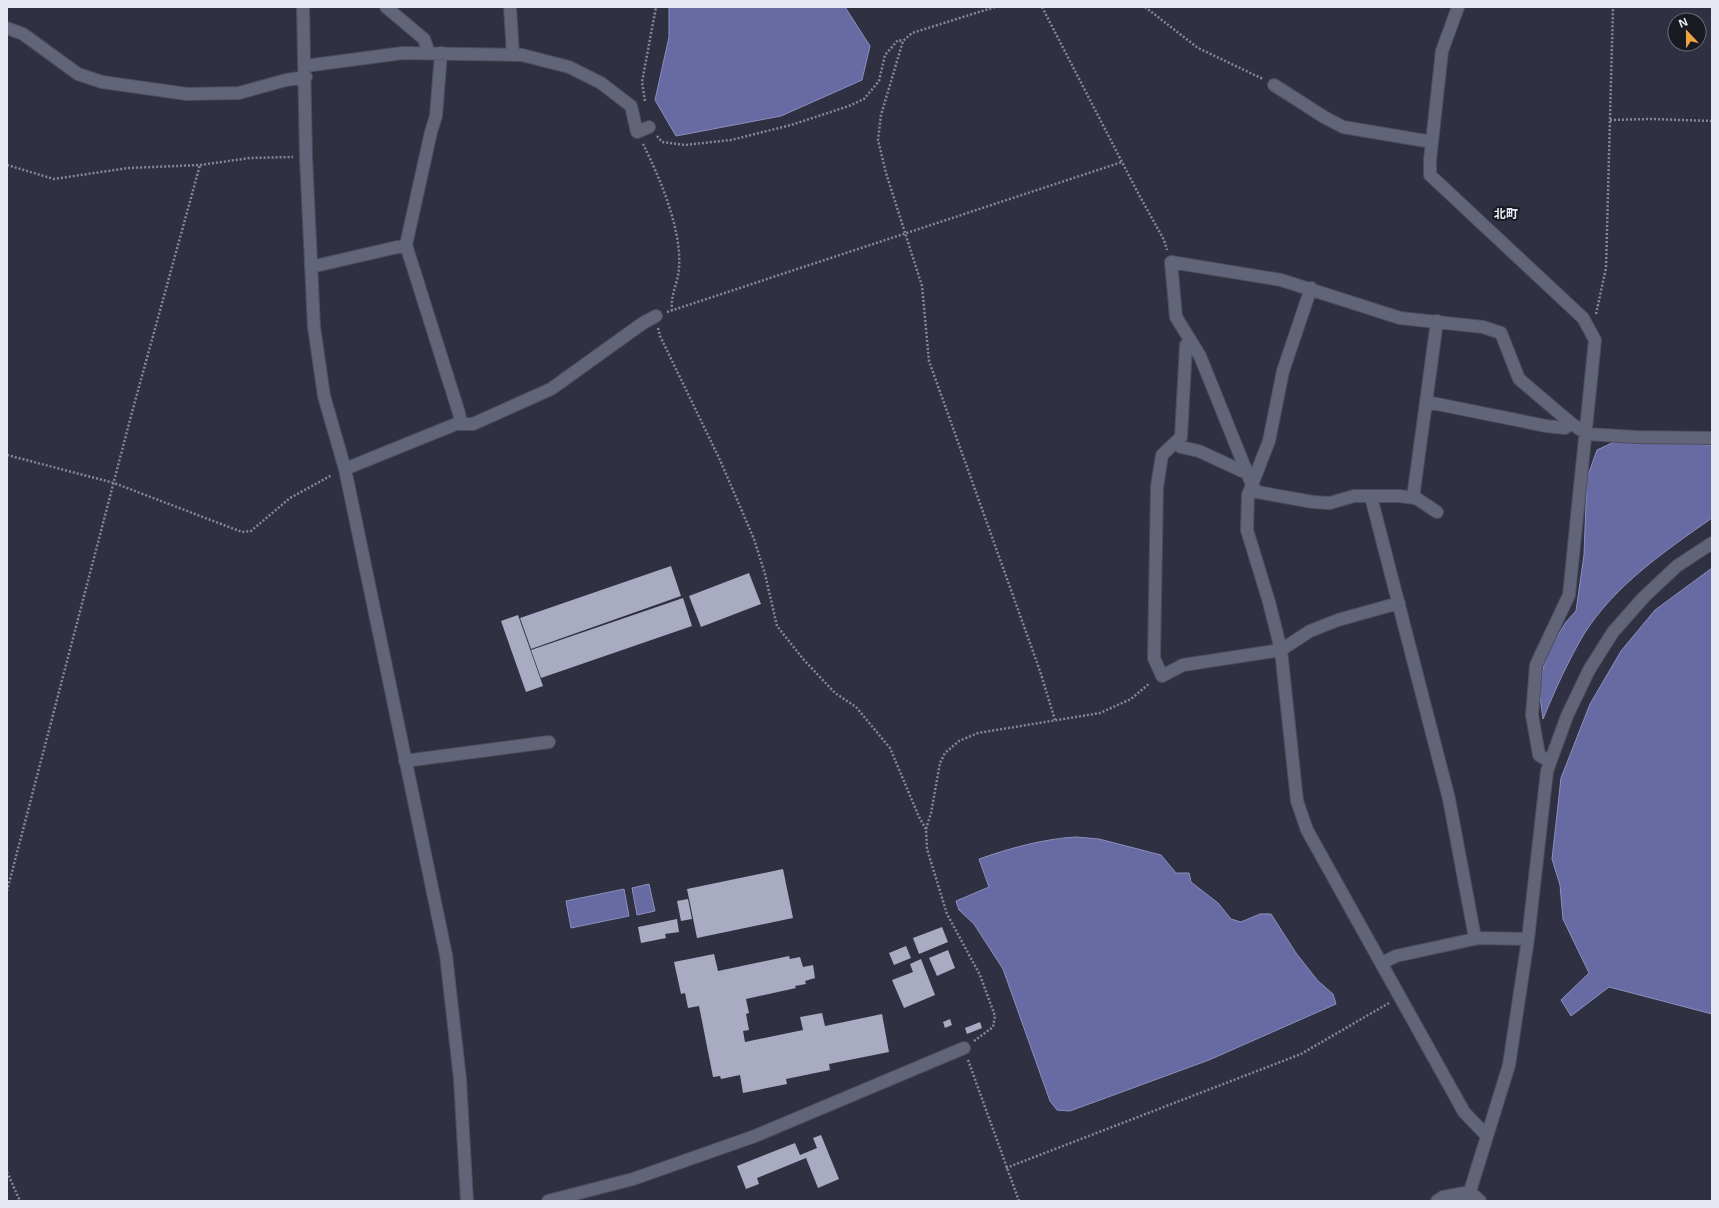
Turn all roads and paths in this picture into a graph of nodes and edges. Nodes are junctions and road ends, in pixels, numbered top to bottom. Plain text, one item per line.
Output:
1 (303, 7) edge
2 (386, 7) edge
3 (510, 7) edge
4 (656, 7) edge
5 (995, 7) edge
6 (1042, 7) edge
7 (1145, 7) edge
8 (1458, 7) edge
9 (1613, 7) edge
10 (7, 28) edge
11 (903, 41) junction
12 (435, 53) junction
13 (512, 55) junction
14 (305, 71) junction
15 (1274, 85) joint
16 (646, 105) dead end
17 (1610, 120) junction
18 (1712, 121) edge
19 (649, 128) joint
20 (637, 132) junction
21 (1432, 142) junction
22 (306, 157) junction
23 (1122, 162) junction
24 (7, 165) edge
25 (200, 165) junction
26 (905, 234) junction
27 (406, 245) junction
28 (1171, 262) junction
29 (311, 267) junction
30 (1311, 288) junction
31 (672, 310) junction
32 (656, 316) junction
33 (1437, 321) junction
34 (1587, 325) junction
35 (1191, 341) junction
36 (1427, 402) junction
37 (1570, 422) junction
38 (461, 424) junction
39 (1587, 434) junction
40 (1712, 438) edge
41 (1176, 442) junction
42 (7, 455) edge
43 (345, 469) junction
44 (1246, 469) junction
45 (114, 483) junction
46 (1252, 484) junction
47 (1371, 497) junction
48 (1413, 498) junction
49 (1437, 512) dead end
50 (1712, 543) edge
51 (1399, 603) junction
52 (1281, 650) junction
53 (1162, 676) junction
54 (1055, 720) junction
55 (549, 742) dead end
56 (405, 761) junction
57 (1550, 762) junction
58 (926, 829) junction
59 (7, 891) edge
60 (1475, 938) junction
61 (1528, 940) junction
62 (1382, 963) junction
63 (1401, 995) junction
64 (964, 1048) junction
65 (1486, 1135) junction
66 (1006, 1168) junction
67 (7, 1172) edge
68 (577, 1197) edge
69 (1468, 1197) edge
70 (20, 1201) edge
71 (467, 1201) edge
72 (548, 1201) edge
73 (1019, 1201) edge
74 (1437, 1201) edge
75 (1480, 1201) edge

1 - 14 street
2 - 12 street
3 - 13 street
4 - 16 path
5 - 11 path
6 - 23 path
7 - 15 path
8 - 21 street
9 - 17 path
10 - 14 street
11 - 19 path
11 - 26 path
12 - 13 street
12 - 14 street
12 - 27 street
13 - 20 street
14 - 22 street
15 - 21 street
17 - 18 path
17 - 34 path
19 - 20 street
20 - 31 path
21 - 34 street
22 - 25 path
22 - 29 street
23 - 26 path
23 - 28 path
24 - 25 path
25 - 45 path
26 - 31 path
26 - 54 path
27 - 29 street
27 - 38 street
28 - 30 street
28 - 35 street
29 - 43 street
30 - 33 street
30 - 46 street
31 - 32 path
32 - 38 street
32 - 58 path
33 - 36 street
33 - 37 street
34 - 39 street
35 - 41 street
35 - 44 street
36 - 37 street
36 - 48 street
37 - 39 street
38 - 43 street
39 - 40 street
39 - 57 street
41 - 44 street
41 - 53 street
42 - 45 path
43 - 45 path
43 - 56 street
44 - 46 street
45 - 59 path
46 - 47 street
46 - 52 street
47 - 48 street
47 - 51 street
48 - 49 street
50 - 57 street
51 - 52 street
51 - 60 street
52 - 53 street
52 - 62 street
53 - 54 path
54 - 58 path
55 - 56 street
56 - 71 street
57 - 61 street
58 - 64 path
60 - 61 street
60 - 62 street
61 - 65 street
62 - 63 street
63 - 65 street
63 - 66 path
64 - 66 path
64 - 68 street
65 - 69 street
66 - 73 path
67 - 70 path
68 - 72 street
69 - 74 street
69 - 75 street

